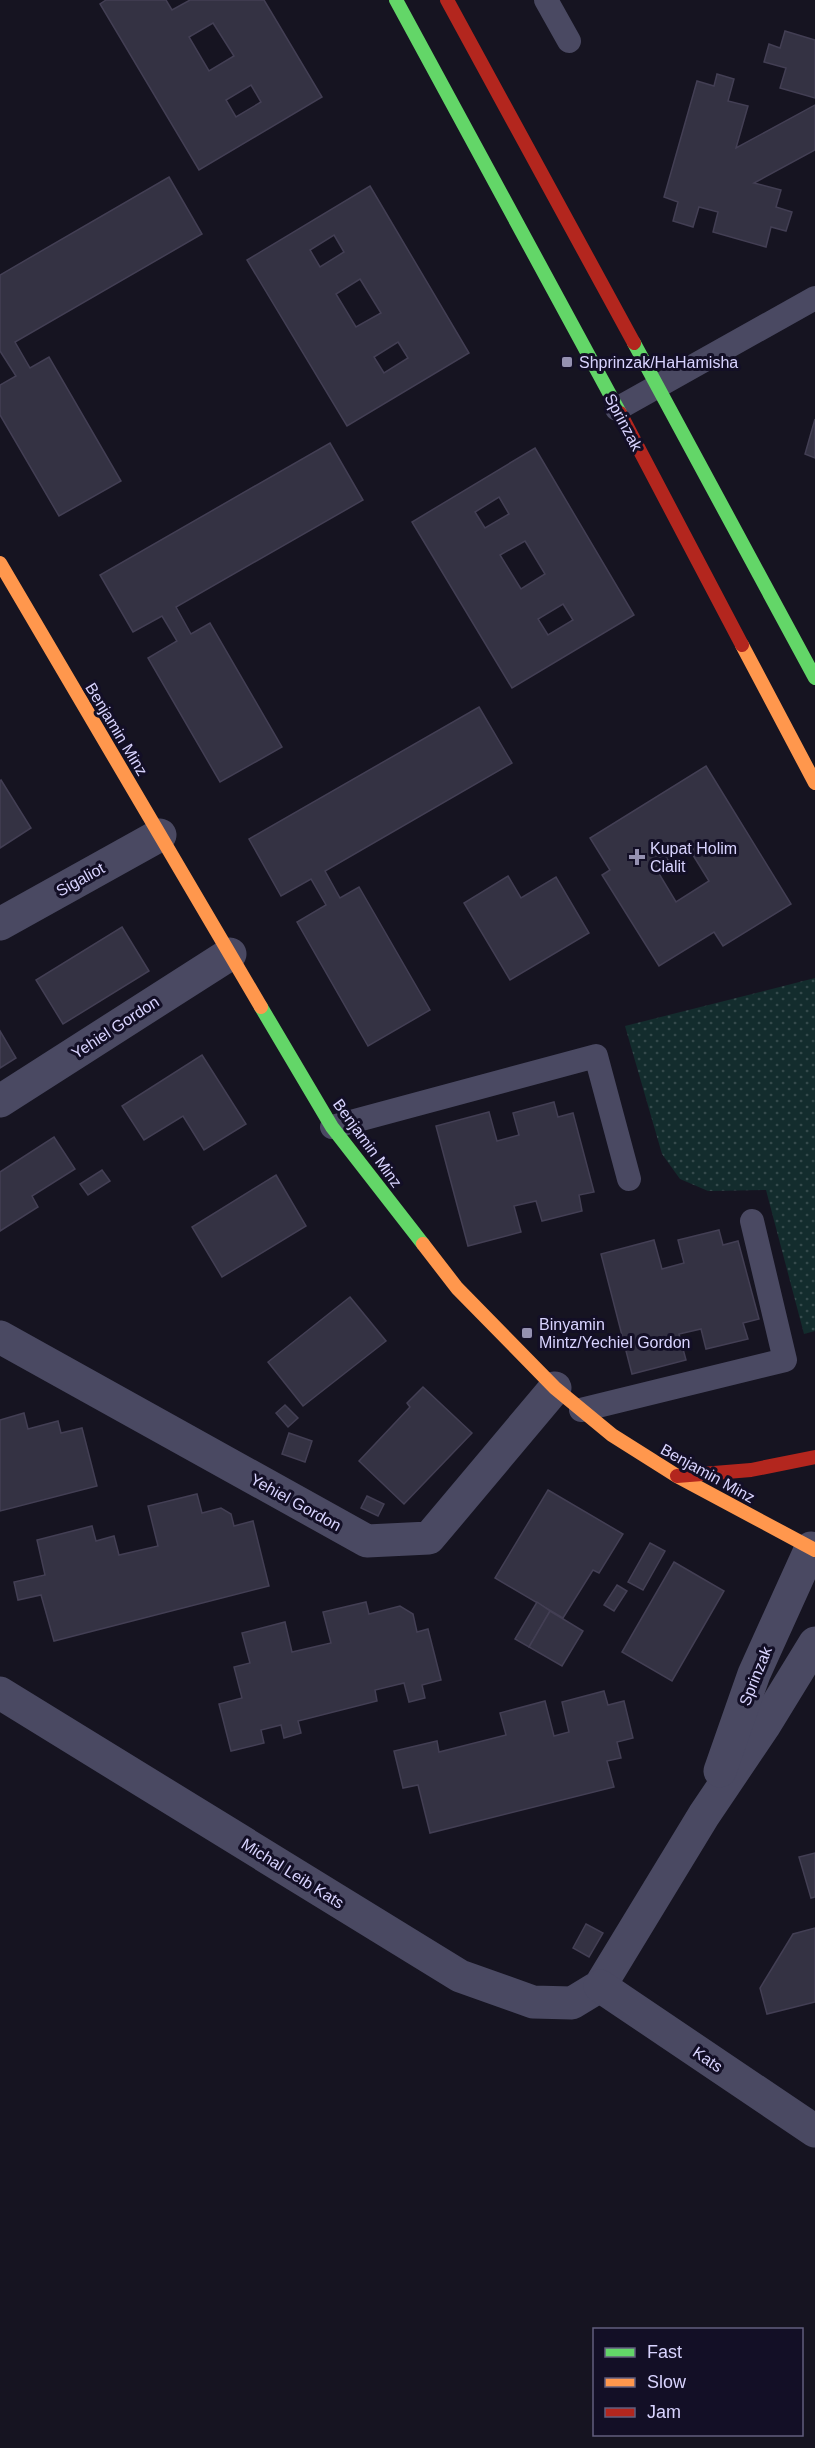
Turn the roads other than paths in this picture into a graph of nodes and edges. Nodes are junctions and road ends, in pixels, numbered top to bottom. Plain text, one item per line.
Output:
1 (396, 0) edge
2 (447, 0) edge
3 (546, 0) edge
4 (569, 41) dead end
5 (815, 298) edge
6 (657, 386) junction
7 (617, 409) junction
8 (0, 563) edge
9 (815, 678) edge
10 (815, 783) edge
11 (160, 834) junction
12 (0, 924) edge
13 (230, 954) junction
14 (0, 1101) edge
15 (332, 1127) junction
16 (629, 1179) dead end
17 (752, 1221) dead end
18 (0, 1337) edge
19 (555, 1388) junction
20 (581, 1410) junction
21 (815, 1457) edge
22 (677, 1476) junction
23 (814, 1546) edge
24 (815, 1643) edge
25 (0, 1693) edge
26 (704, 1815) junction
27 (600, 1986) junction
28 (815, 2131) edge

1 - 7 street, Sprinzak
2 - 6 street
3 - 4 lane
5 - 6 lane
6 - 7 lane
6 - 9 street
7 - 10 street, Sprinzak
8 - 11 street, Benjamin Minz
11 - 12 street, Sigaliot
11 - 13 street, Benjamin Minz
13 - 14 street, Yehiel Gordon
13 - 15 street, Benjamin Minz
15 - 16 lane
15 - 19 street, Benjamin Minz
17 - 20 lane
18 - 19 street, Yehiel Gordon
19 - 20 street, Benjamin Minz
20 - 22 street, Benjamin Minz
21 - 22 street
22 - 23 street, Benjamin Minz
23 - 26 street, Sprinzak
24 - 26 street, Sprinzak
25 - 27 street, Michal Leib Kats
26 - 27 street, Sprinzak
27 - 28 street, Kats

